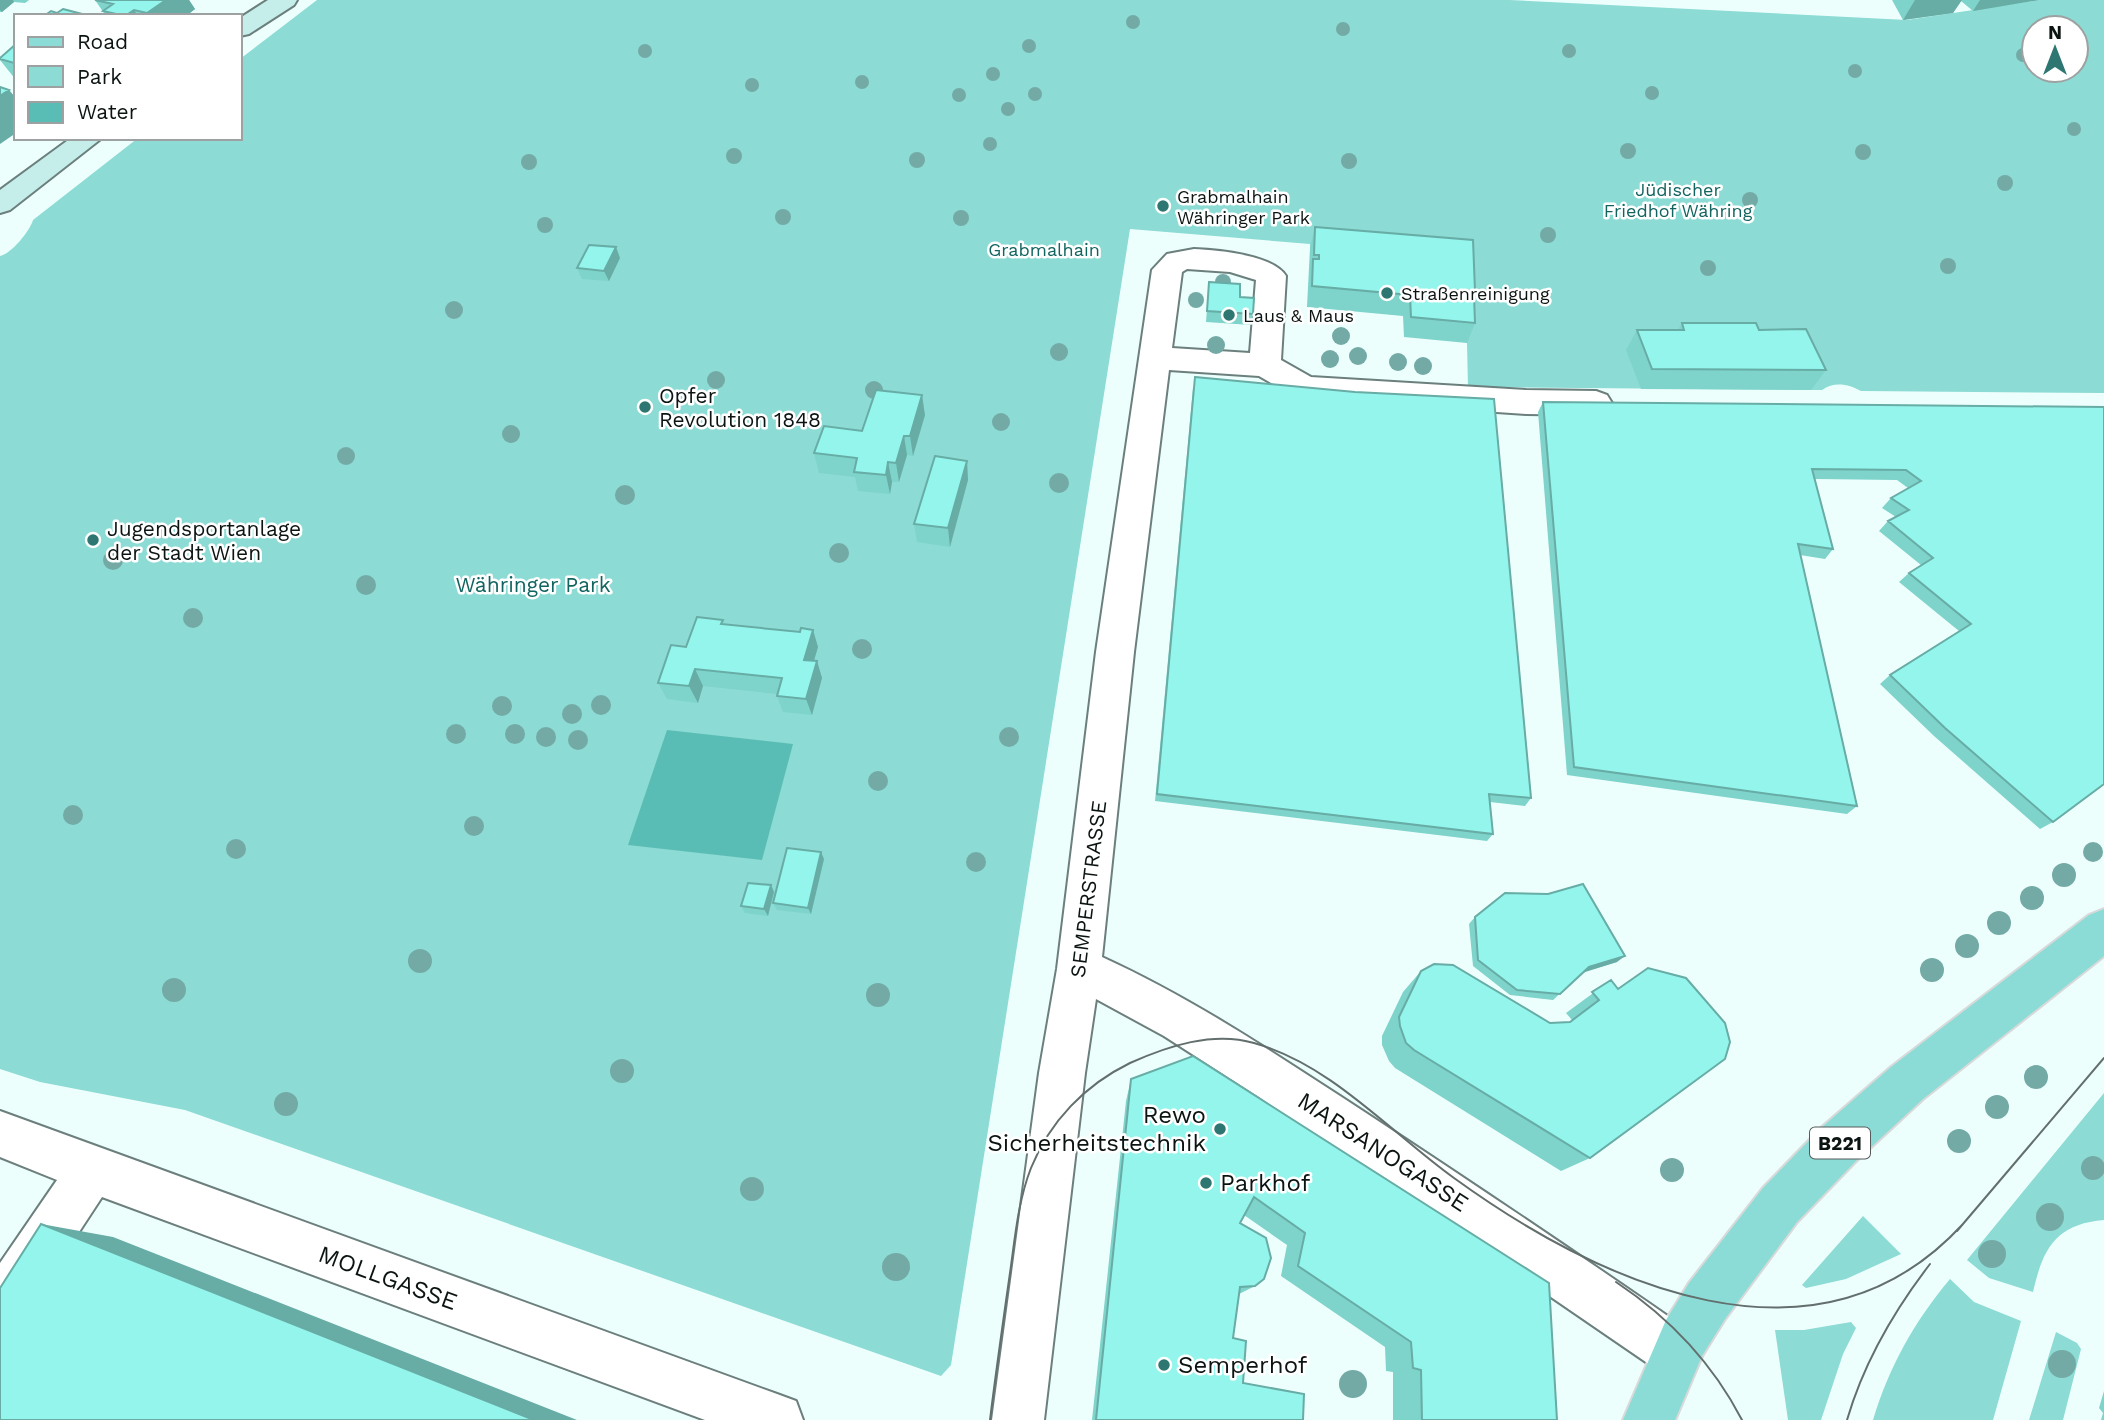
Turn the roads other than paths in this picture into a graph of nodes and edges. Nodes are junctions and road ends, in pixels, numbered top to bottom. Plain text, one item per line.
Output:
1 (285, 0) edge
2 (242, 28) edge
3 (86, 140) edge
4 (0, 204) edge
5 (1157, 358) junction
6 (1265, 365) junction
7 (1620, 403) edge
8 (2104, 929) edge
9 (1079, 968) junction
10 (0, 1134) edge
11 (92, 1170) junction
12 (0, 1307) edge
13 (1677, 1353) junction
14 (777, 1420) edge
15 (1018, 1420) edge
16 (1649, 1420) edge

1 - 2 street
3 - 4 street
5 - 6 street
5 - 6 street, SEMPERSTRASSE
5 - 9 street, SEMPERSTRASSE
6 - 7 street
8 - 13 main road, B221
9 - 13 street, MARSANOGASSE
9 - 15 street, SEMPERSTRASSE
10 - 11 street, MOLLGASSE
11 - 12 street
11 - 14 street, MOLLGASSE
13 - 16 main road, B221

